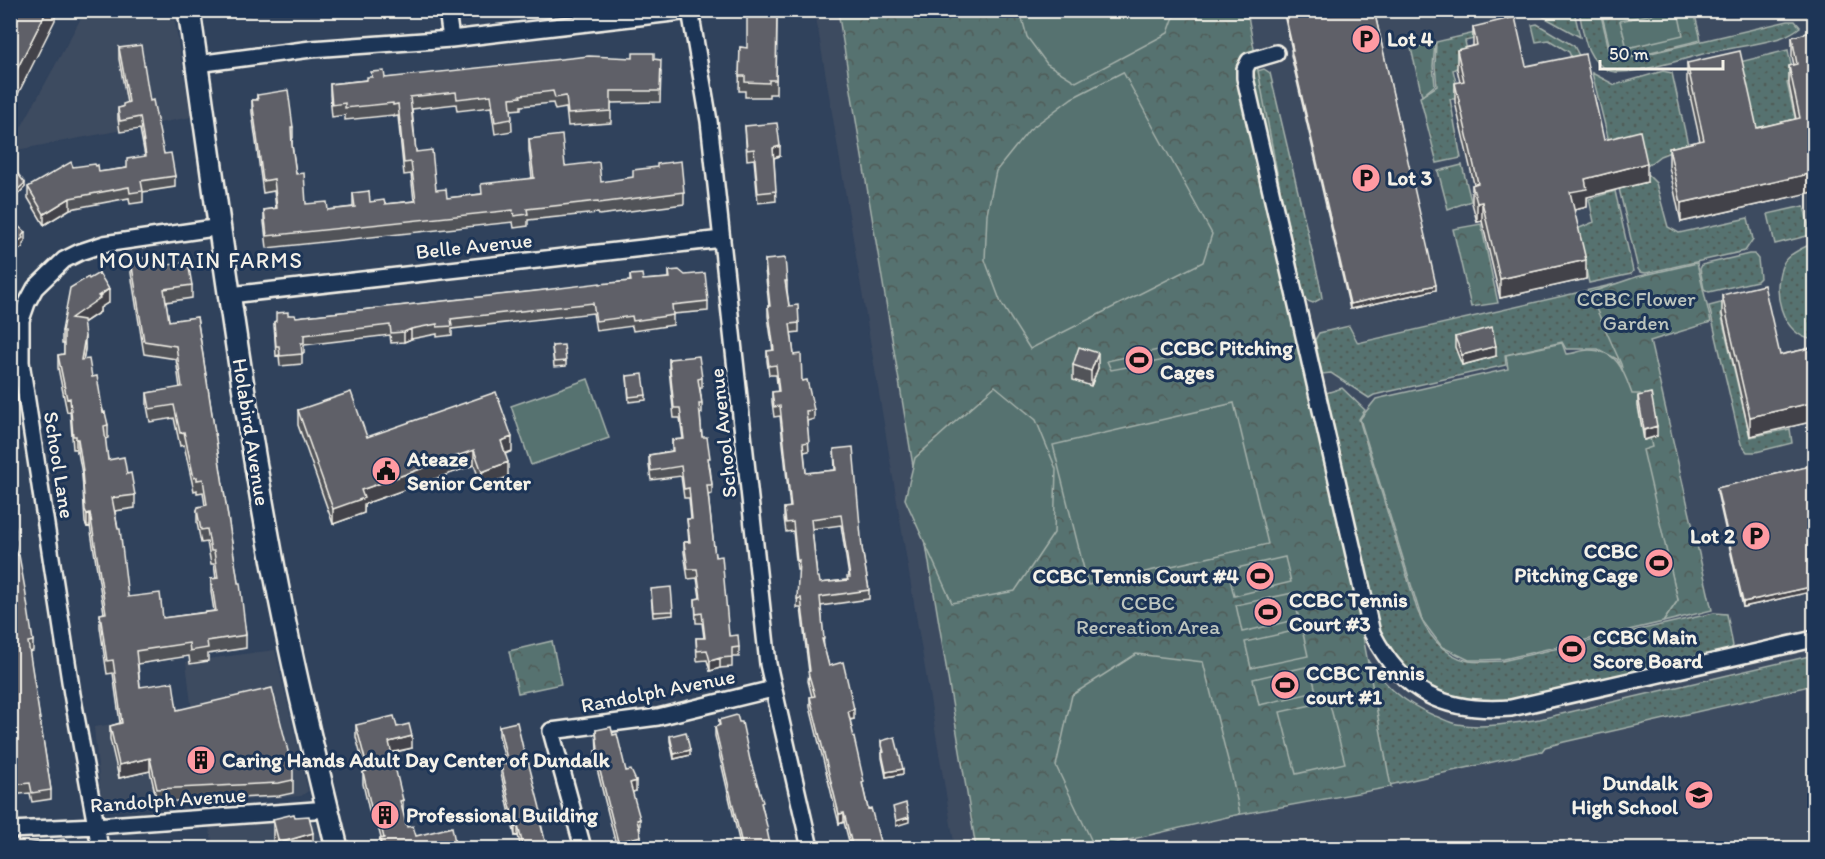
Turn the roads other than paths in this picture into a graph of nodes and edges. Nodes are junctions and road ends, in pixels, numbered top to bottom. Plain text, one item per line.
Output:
1 (189, 10) edge
2 (447, 10) edge
3 (690, 11) edge
4 (451, 39) junction
5 (1276, 53) dead end
6 (196, 64) junction
7 (221, 227) junction
8 (722, 239) junction
9 (230, 295) junction
10 (1815, 639) edge
11 (772, 689) junction
12 (328, 809) junction
13 (95, 826) junction
14 (10, 830) edge
15 (100, 849) edge
16 (337, 849) edge
17 (583, 849) edge
18 (810, 849) edge

1 - 6 main road, Holabird Avenue
2 - 4 street
3 - 4 street
3 - 8 street, School Avenue
4 - 6 street
5 - 10 street
6 - 7 main road, Holabird Avenue
7 - 9 main road, Holabird Avenue
7 - 13 street, School Lane
8 - 9 street, Belle Avenue
8 - 11 street, School Avenue
9 - 12 main road, Holabird Avenue
11 - 17 street, Randolph Avenue
11 - 18 street, School Avenue
12 - 13 street, Randolph Avenue
12 - 16 main road, Holabird Avenue
13 - 14 street, Randolph Avenue
13 - 15 street, School Lane

